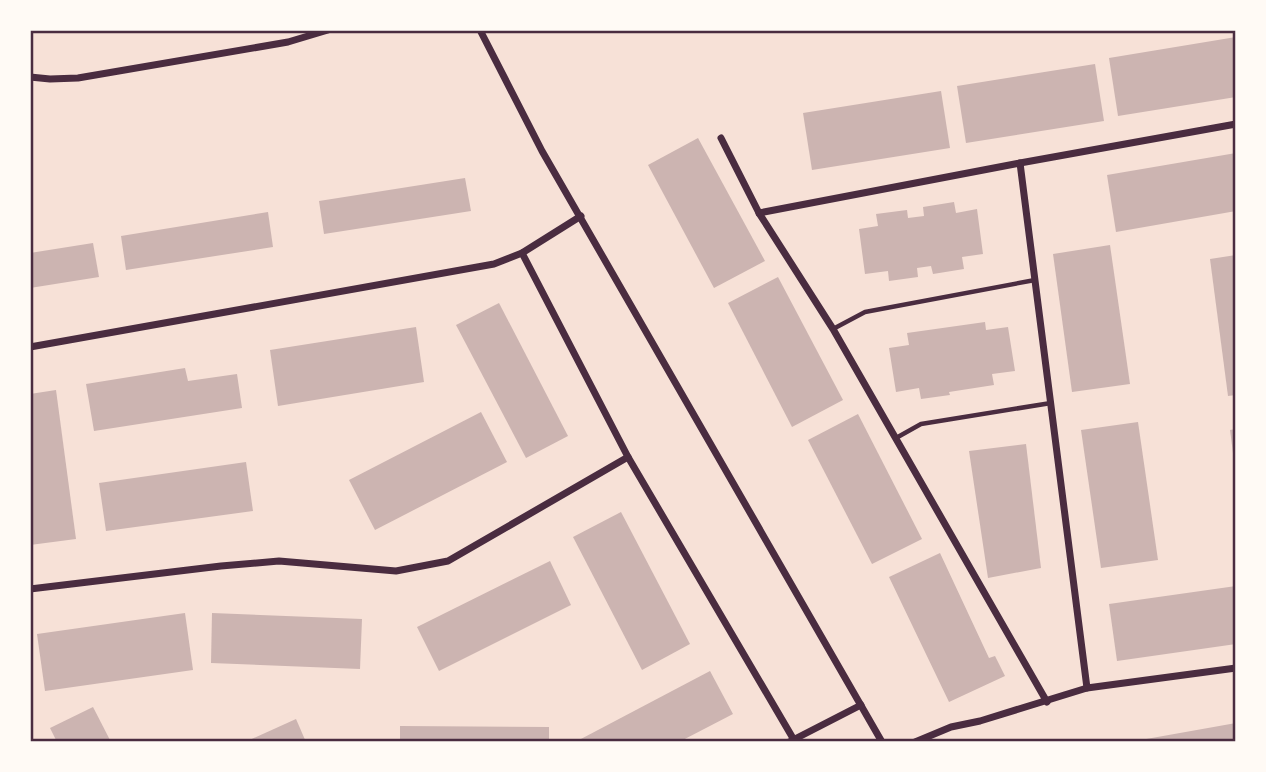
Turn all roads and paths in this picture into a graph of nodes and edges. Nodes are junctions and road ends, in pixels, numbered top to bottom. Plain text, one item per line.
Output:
1 (328, 30) edge
2 (480, 30) edge
3 (30, 77) edge
4 (1236, 124) edge
5 (721, 138) dead end
6 (1020, 163) junction
7 (759, 213) junction
8 (581, 216) junction
9 (522, 253) junction
10 (1035, 280) junction
11 (833, 329) junction
12 (30, 347) edge
13 (1051, 403) junction
14 (896, 438) junction
15 (628, 457) junction
16 (30, 589) edge
17 (1236, 668) edge
18 (1087, 688) junction
19 (1047, 702) junction
20 (861, 705) junction
21 (791, 741) edge
22 (882, 742) edge
23 (915, 742) edge

1 - 3 street
2 - 8 street
4 - 6 street
5 - 7 street
6 - 7 street
6 - 10 street
7 - 11 street
8 - 9 street
8 - 20 street
9 - 12 street
9 - 15 street
10 - 11 lane
10 - 13 street
11 - 14 street
13 - 14 lane
13 - 18 street
14 - 19 street
15 - 16 street
15 - 21 street
17 - 18 street
18 - 19 street
19 - 23 street
20 - 21 street
20 - 22 street

